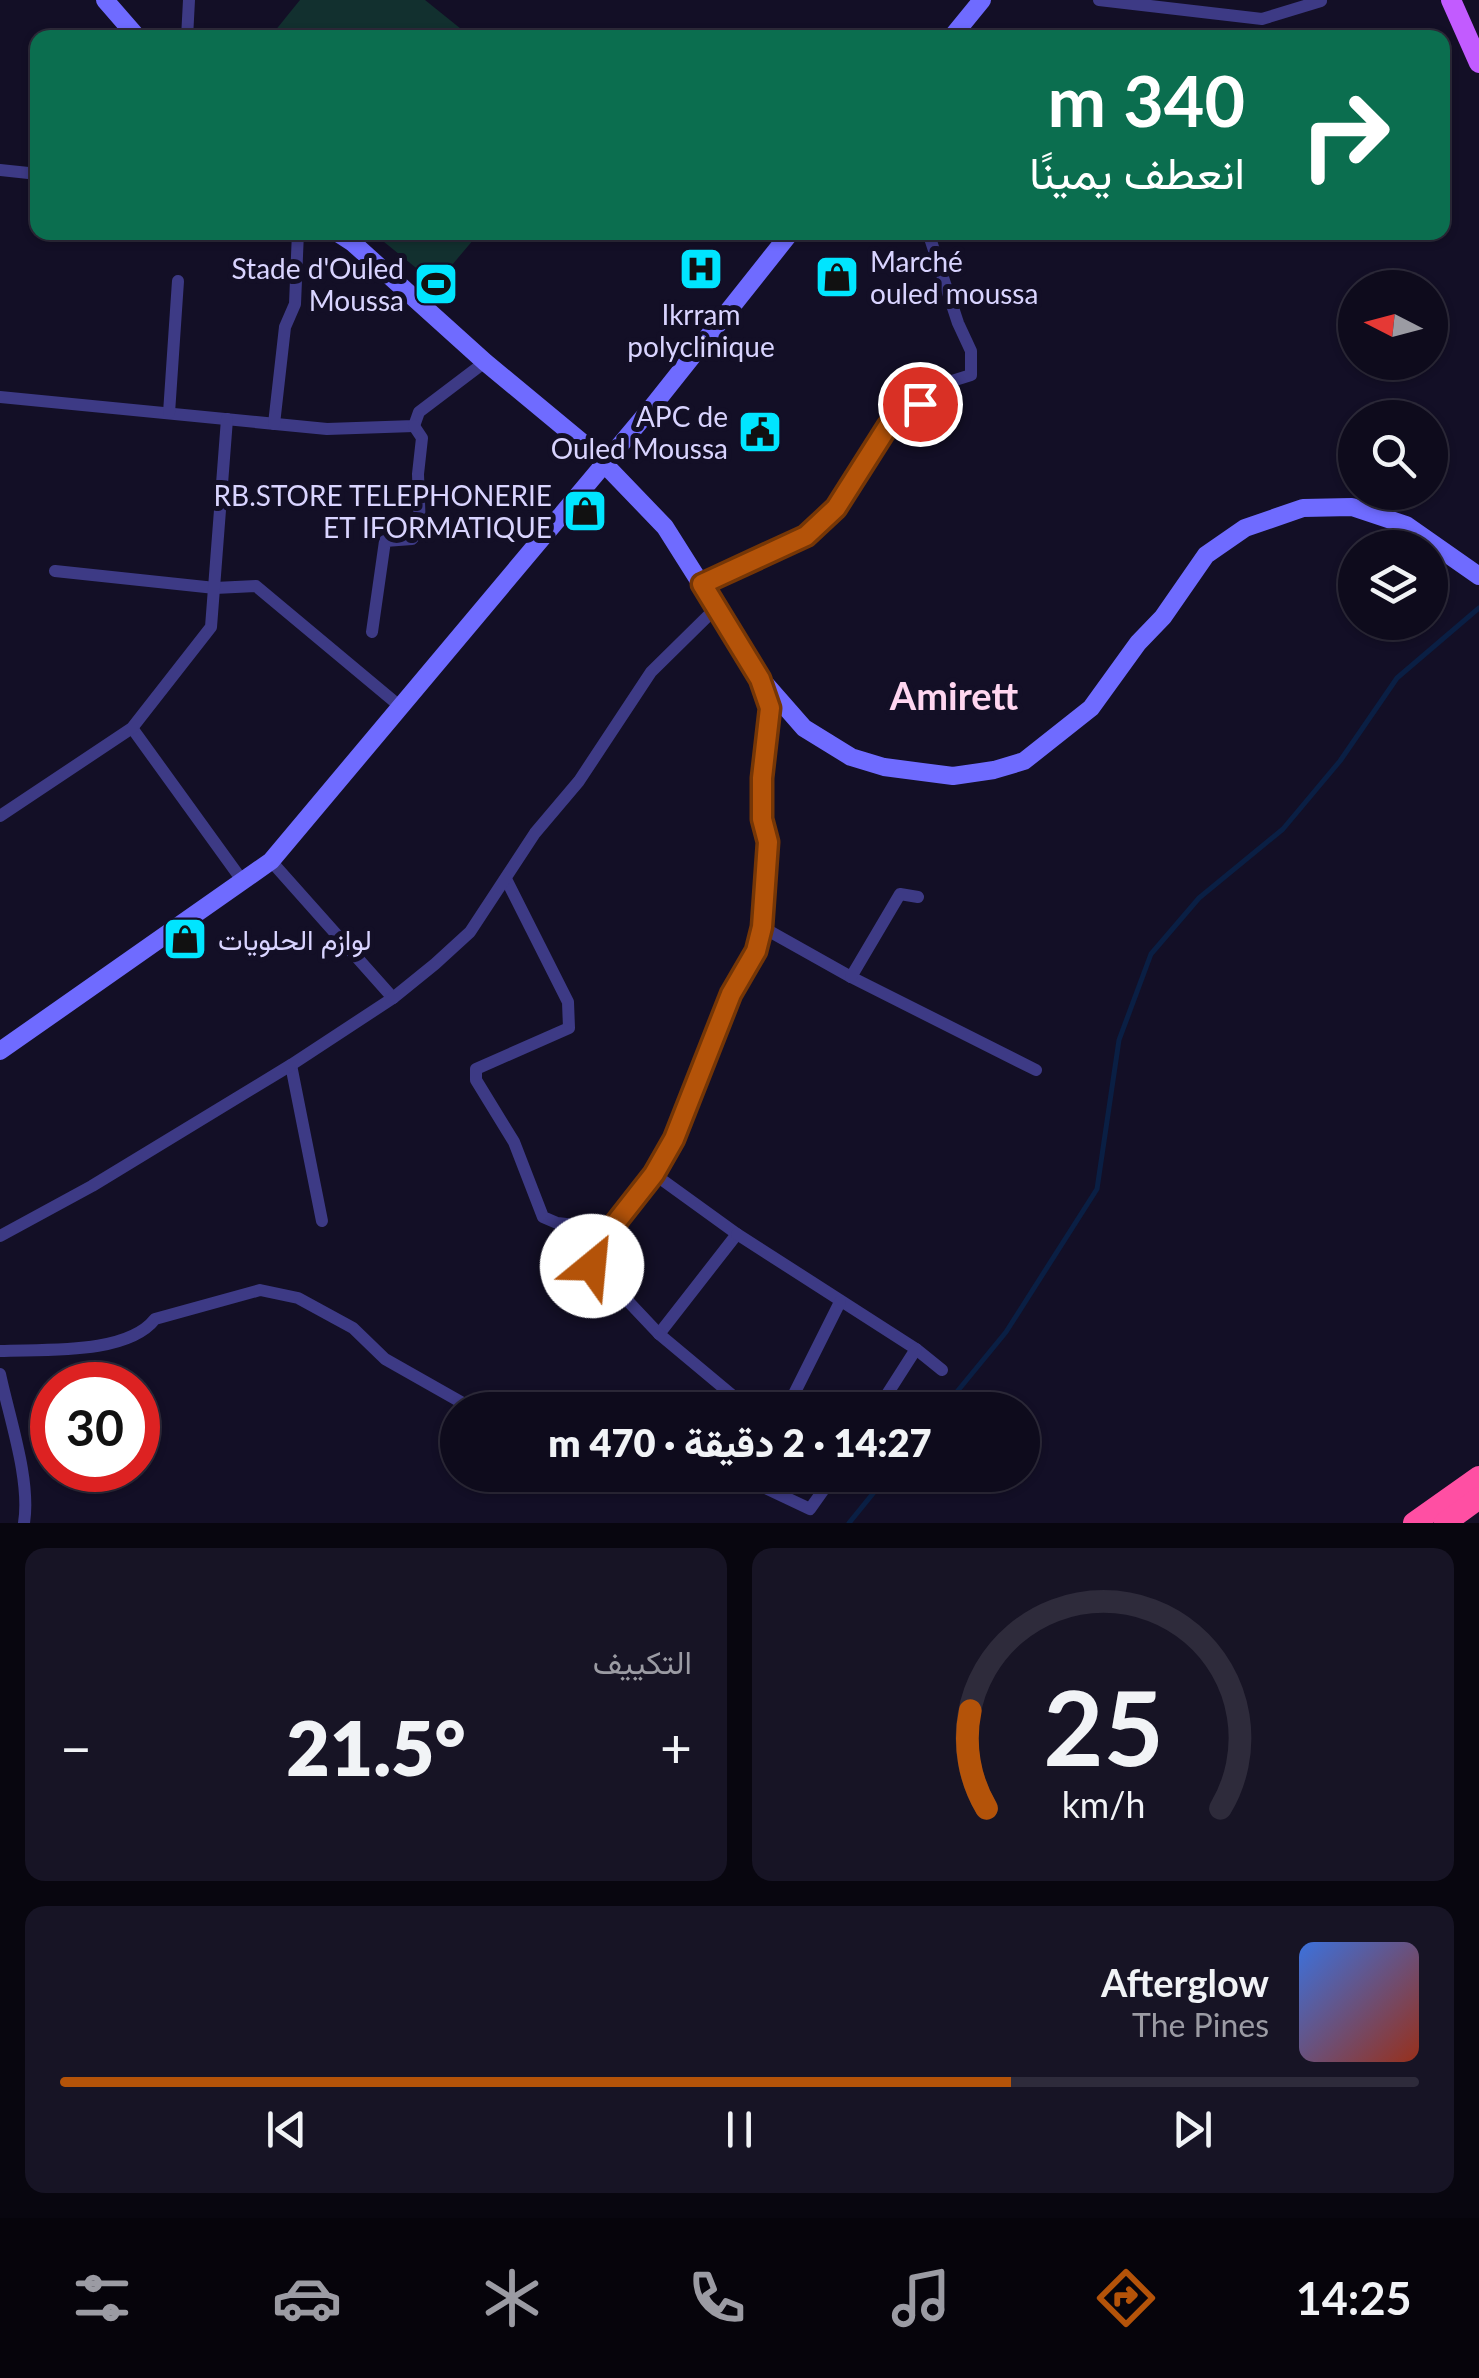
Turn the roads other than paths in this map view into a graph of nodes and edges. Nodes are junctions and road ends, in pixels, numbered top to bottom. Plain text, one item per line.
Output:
1 (106, 0) edge
2 (189, 0) edge
3 (982, 0) edge
4 (1100, 0) edge
5 (1450, 0) edge
6 (1321, 2) edge
7 (131, 30) edge
8 (187, 30) edge
9 (958, 30) edge
10 (1479, 63) edge
11 (0, 170) edge
12 (30, 173) edge
13 (298, 240) edge
14 (347, 240) edge
15 (785, 240) edge
16 (931, 240) edge
17 (178, 281) dead end
18 (485, 362) junction
19 (0, 397) edge
20 (169, 413) junction
21 (226, 420) junction
22 (274, 424) junction
23 (414, 426) junction
24 (602, 465) junction
25 (55, 571) dead end
26 (1479, 576) edge
27 (702, 584) junction
28 (215, 588) junction
29 (716, 608) junction
30 (372, 632) dead end
31 (760, 679) junction
32 (402, 708) junction
33 (132, 728) junction
34 (0, 816) edge
35 (271, 861) junction
36 (506, 879) junction
37 (244, 883) junction
38 (918, 897) dead end
39 (762, 927) junction
40 (851, 977) junction
41 (394, 998) junction
42 (0, 1051) edge
43 (292, 1066) junction
44 (1036, 1070) dead end
45 (654, 1174) junction
46 (322, 1222) dead end
47 (611, 1229) junction
48 (736, 1234) junction
49 (0, 1236) edge
50 (840, 1302) junction
51 (659, 1334) junction
52 (916, 1349) junction
53 (0, 1352) edge
54 (942, 1370) dead end
55 (0, 1374) edge
56 (444, 1392) edge
57 (728, 1392) edge
58 (795, 1392) edge
59 (889, 1392) edge
60 (1479, 1476) edge
61 (774, 1492) edge
62 (822, 1492) edge
63 (1479, 1498) edge
64 (24, 1523) edge
65 (1414, 1523) edge
66 (1446, 1523) edge

1 - 7 street
2 - 8 street
3 - 9 street
4 - 6 street
5 - 10 main road
11 - 12 street
13 - 22 street
14 - 18 street
15 - 24 street
16 - 27 street
17 - 20 street
18 - 23 street
18 - 24 street
19 - 20 street
20 - 21 street
21 - 22 street
21 - 28 street
22 - 23 street
23 - 30 street
24 - 27 street
24 - 32 street
25 - 28 street
26 - 31 street
27 - 29 street
28 - 32 street
28 - 33 street
29 - 31 street
29 - 36 street
31 - 39 street
32 - 35 street
33 - 34 street
33 - 37 street
35 - 37 street
35 - 41 street
36 - 41 street
36 - 47 street
37 - 42 street
38 - 40 street
39 - 40 street
39 - 45 street
40 - 44 street
41 - 43 street
43 - 46 street
43 - 49 street
45 - 47 street
45 - 48 street
47 - 51 street
48 - 50 street
48 - 51 street
50 - 52 street
50 - 58 street
51 - 57 street
52 - 54 street
52 - 59 street
53 - 56 street
55 - 64 street
60 - 65 highway
61 - 62 street
63 - 66 highway

